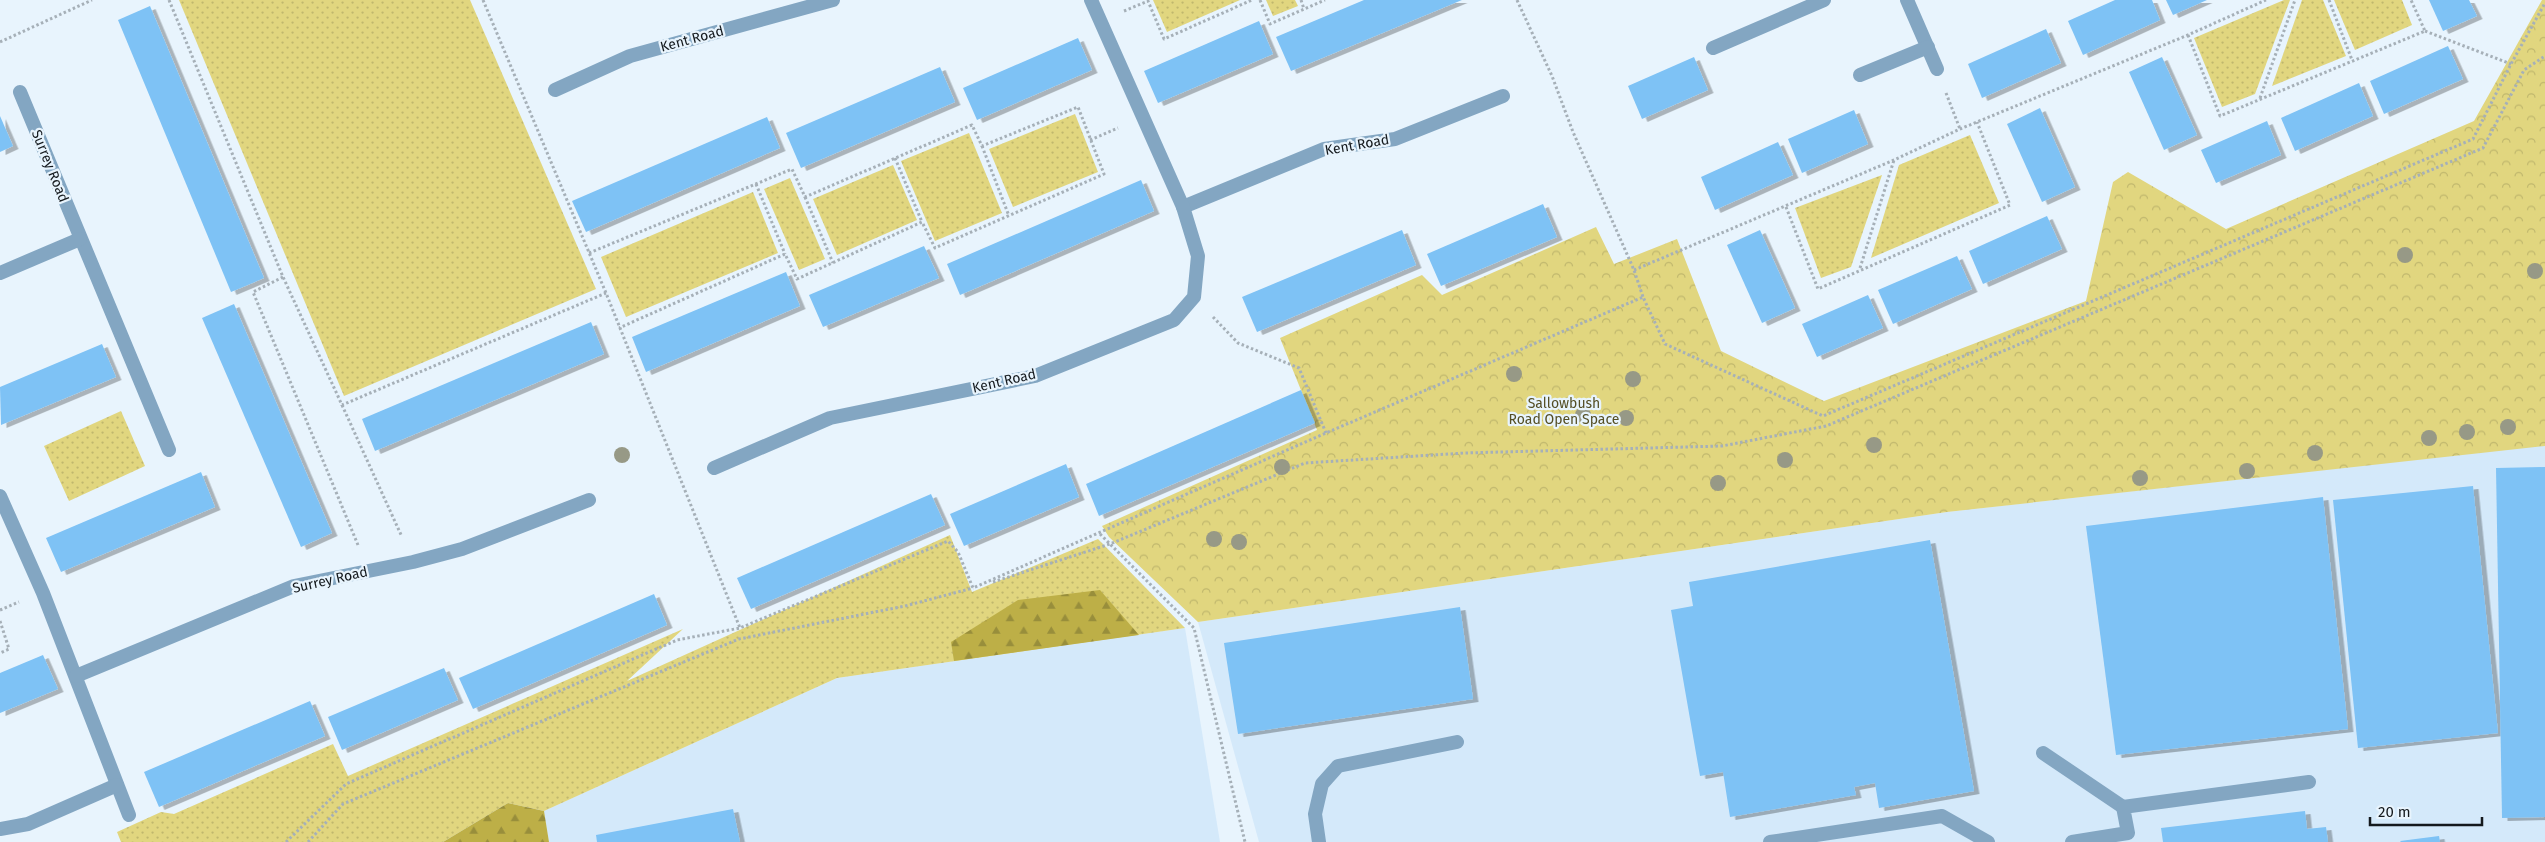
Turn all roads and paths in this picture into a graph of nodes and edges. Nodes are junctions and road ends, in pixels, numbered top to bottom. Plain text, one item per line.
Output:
1 (92, 0) edge
2 (169, 0) edge
3 (482, 0) edge
4 (833, 0) edge
5 (1092, 0) edge
6 (1148, 0) edge
7 (1252, 0) edge
8 (1260, 0) edge
9 (1300, 0) edge
10 (1325, 0) edge
11 (1517, 0) edge
12 (1824, 0) edge
13 (1908, 0) edge
14 (2266, 0) edge
15 (2295, 0) edge
16 (2329, 0) edge
17 (2411, 0) edge
18 (2545, 3) edge
19 (1304, 9) junction
20 (1101, 22) junction
21 (2425, 31) junction
22 (2188, 35) junction
23 (0, 42) edge
24 (1928, 47) junction
25 (1713, 48) dead end
26 (2545, 56) edge
27 (2352, 60) junction
28 (2511, 64) junction
29 (1937, 69) joint
30 (1860, 75) dead end
31 (555, 90) dead end
32 (20, 92) dead end
33 (1503, 96) dead end
34 (2259, 98) junction
35 (1977, 122) junction
36 (1960, 129) junction
37 (982, 146) junction
38 (895, 158) junction
39 (1894, 160) junction
40 (756, 184) junction
41 (805, 197) junction
42 (1183, 207) junction
43 (1786, 207) junction
44 (1009, 216) junction
45 (922, 222) junction
46 (80, 239) junction
47 (589, 253) junction
48 (785, 254) junction
49 (833, 262) junction
50 (1860, 269) junction
51 (1634, 270) junction
52 (0, 273) edge
53 (283, 277) junction
54 (606, 294) junction
55 (1194, 297) junction
56 (1644, 297) junction
57 (619, 328) junction
58 (342, 405) junction
59 (1326, 433) junction
60 (169, 450) dead end
61 (714, 468) dead end
62 (0, 496) edge
63 (589, 500) dead end
64 (1100, 534) junction
65 (1110, 544) junction
66 (414, 562) junction
67 (368, 571) junction
68 (973, 588) junction
69 (0, 621) edge
70 (740, 628) junction
71 (0, 653) edge
72 (76, 676) junction
73 (1457, 742) dead end
74 (2042, 753) dead end
75 (2309, 782) dead end
76 (117, 785) junction
77 (2123, 807) junction
78 (129, 815) dead end
79 (0, 829) edge
80 (286, 842) edge
81 (308, 842) edge
82 (1245, 842) edge
83 (1319, 842) edge
84 (1770, 842) edge
85 (1988, 842) edge
86 (2072, 842) edge

1 - 23 path
2 - 53 path
3 - 47 path
4 - 31 street, Kent Road
5 - 20 street
6 - 7 path
6 - 20 path
8 - 19 path
9 - 19 path
10 - 19 path
11 - 51 path
12 - 25 street
13 - 24 street
14 - 22 path
15 - 34 path
16 - 27 path
17 - 21 path
18 - 28 path
20 - 42 street
21 - 27 path
21 - 28 path
22 - 34 path
22 - 35 path
24 - 29 street
24 - 30 street
26 - 65 path
27 - 34 path
28 - 56 path
29 - 36 path
32 - 46 street, Surrey Road
33 - 42 street, Kent Road
35 - 36 path
35 - 50 path
36 - 39 path
37 - 38 path
37 - 44 path
37 - 44 path
38 - 41 path
38 - 45 path
39 - 43 path
39 - 50 path
40 - 41 path
40 - 47 path
40 - 48 path
41 - 49 path
42 - 55 street
43 - 50 path
43 - 51 path
44 - 45 path
45 - 49 path
46 - 52 street
46 - 60 street, Surrey Road
47 - 54 path
48 - 49 path
48 - 57 path
51 - 56 path
53 - 58 path
53 - 67 path
54 - 57 path
54 - 58 path
55 - 59 path
55 - 61 street, Kent Road
56 - 59 path
57 - 70 path
58 - 66 path
59 - 64 path
62 - 72 street
63 - 66 street, Surrey Road
64 - 65 path
64 - 68 path
65 - 68 path
65 - 82 path
66 - 67 street, Surrey Road
67 - 72 street, Surrey Road
68 - 70 path
68 - 81 path
69 - 71 path
70 - 80 path
72 - 76 street
73 - 83 street
74 - 77 street
75 - 77 street
76 - 78 street
76 - 79 street
77 - 86 street
84 - 85 street

